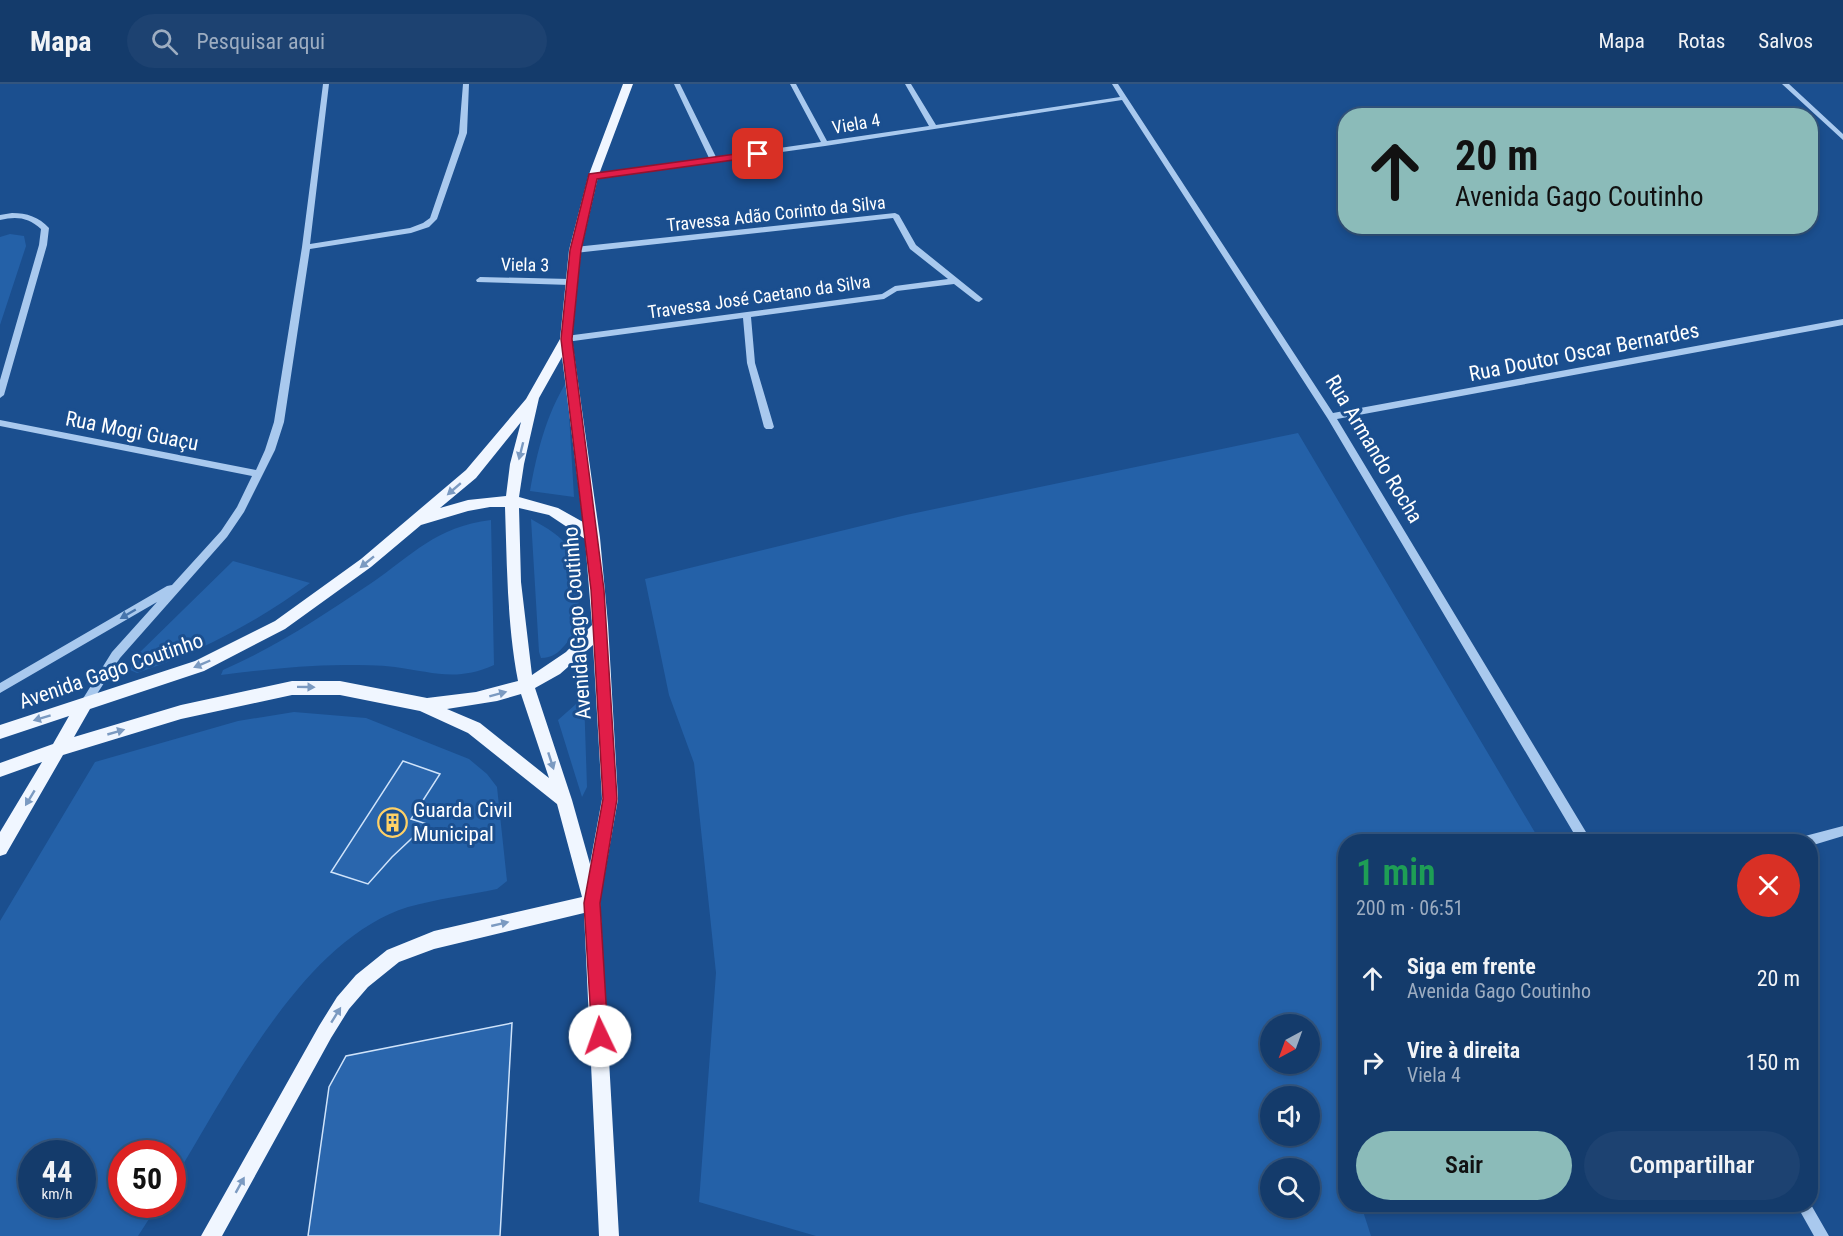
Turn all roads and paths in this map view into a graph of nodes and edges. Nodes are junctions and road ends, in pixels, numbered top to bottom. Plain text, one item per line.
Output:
1 (326, 84) edge
2 (466, 84) edge
3 (628, 84) edge
4 (677, 84) edge
5 (793, 84) edge
6 (908, 84) edge
7 (1115, 84) edge
8 (1785, 84) edge
9 (1124, 98) junction
10 (1811, 108) edge
11 (1818, 115) edge
12 (933, 126) junction
13 (1843, 138) edge
14 (825, 144) junction
15 (714, 160) junction
16 (593, 177) junction
17 (0, 218) edge
18 (306, 247) junction
19 (575, 250) junction
20 (480, 280) dead end
21 (954, 281) junction
22 (570, 282) junction
23 (979, 299) dead end
24 (747, 316) junction
25 (1843, 322) edge
26 (566, 339) junction
27 (0, 395) edge
28 (533, 398) junction
29 (1331, 417) junction
30 (0, 423) edge
31 (769, 427) dead end
32 (258, 474) junction
33 (512, 501) junction
34 (412, 525) junction
35 (592, 538) junction
36 (179, 585) junction
37 (601, 624) junction
38 (526, 685) junction
39 (0, 688) edge
40 (420, 704) junction
41 (84, 705) junction
42 (0, 732) edge
43 (60, 747) junction
44 (0, 770) edge
45 (564, 800) junction
46 (1843, 831) edge
47 (1581, 834) edge
48 (1818, 838) edge
49 (0, 848) edge
50 (592, 903) junction
51 (1808, 1212) edge
52 (211, 1236) edge
53 (609, 1236) edge
54 (1822, 1236) edge

1 - 18 street
2 - 18 street
3 - 16 main road, Avenida Gago Coutinho
4 - 15 street
5 - 14 street
6 - 12 street
7 - 9 street, Rua Armando Rocha
8 - 10 street
9 - 12 street, Viela 4
9 - 29 street, Rua Armando Rocha
11 - 13 street
12 - 14 street, Viela 4
14 - 15 street, Viela 4
15 - 16 street, Viela 4
16 - 19 main road, Avenida Gago Coutinho
17 - 27 street
18 - 32 street
19 - 21 street, Travessa Adão Corinto da Silva
19 - 22 main road, Avenida Gago Coutinho
20 - 22 street, Viela 3
21 - 23 street, Travessa Adão Corinto da Silva
21 - 24 street, Travessa José Caetano da Silva
22 - 26 main road, Avenida Gago Coutinho
24 - 26 street, Travessa José Caetano da Silva
24 - 31 street
25 - 29 street, Rua Doutor Oscar Bernardes
26 - 28 main road, Avenida Gago Coutinho
26 - 35 main road, Avenida Gago Coutinho
28 -> 33 main road, Avenida Gago Coutinho
28 -> 34 main road, Avenida Gago Coutinho
29 - 47 street, Rua Armando Rocha
30 - 32 street, Rua Mogi Guaçu
32 - 36 street
33 - 34 main road
33 - 35 main road
33 - 38 main road, Avenida Gago Coutinho
34 -> 41 main road, Avenida Gago Coutinho
35 - 37 main road, Avenida Gago Coutinho
36 -> 39 street, Avenida Gago Coutinho
36 - 41 street
37 - 38 main road
37 - 50 main road, Avenida Gago Coutinho
40 -> 38 main road
38 -> 45 main road, Avenida Gago Coutinho
43 -> 40 main road
40 - 45 main road
41 -> 42 main road, Avenida Gago Coutinho
41 - 43 main road
43 - 44 main road
43 -> 49 main road
45 - 50 main road, Avenida Gago Coutinho
46 - 48 street
52 -> 50 main road
50 - 53 main road
51 - 54 street

